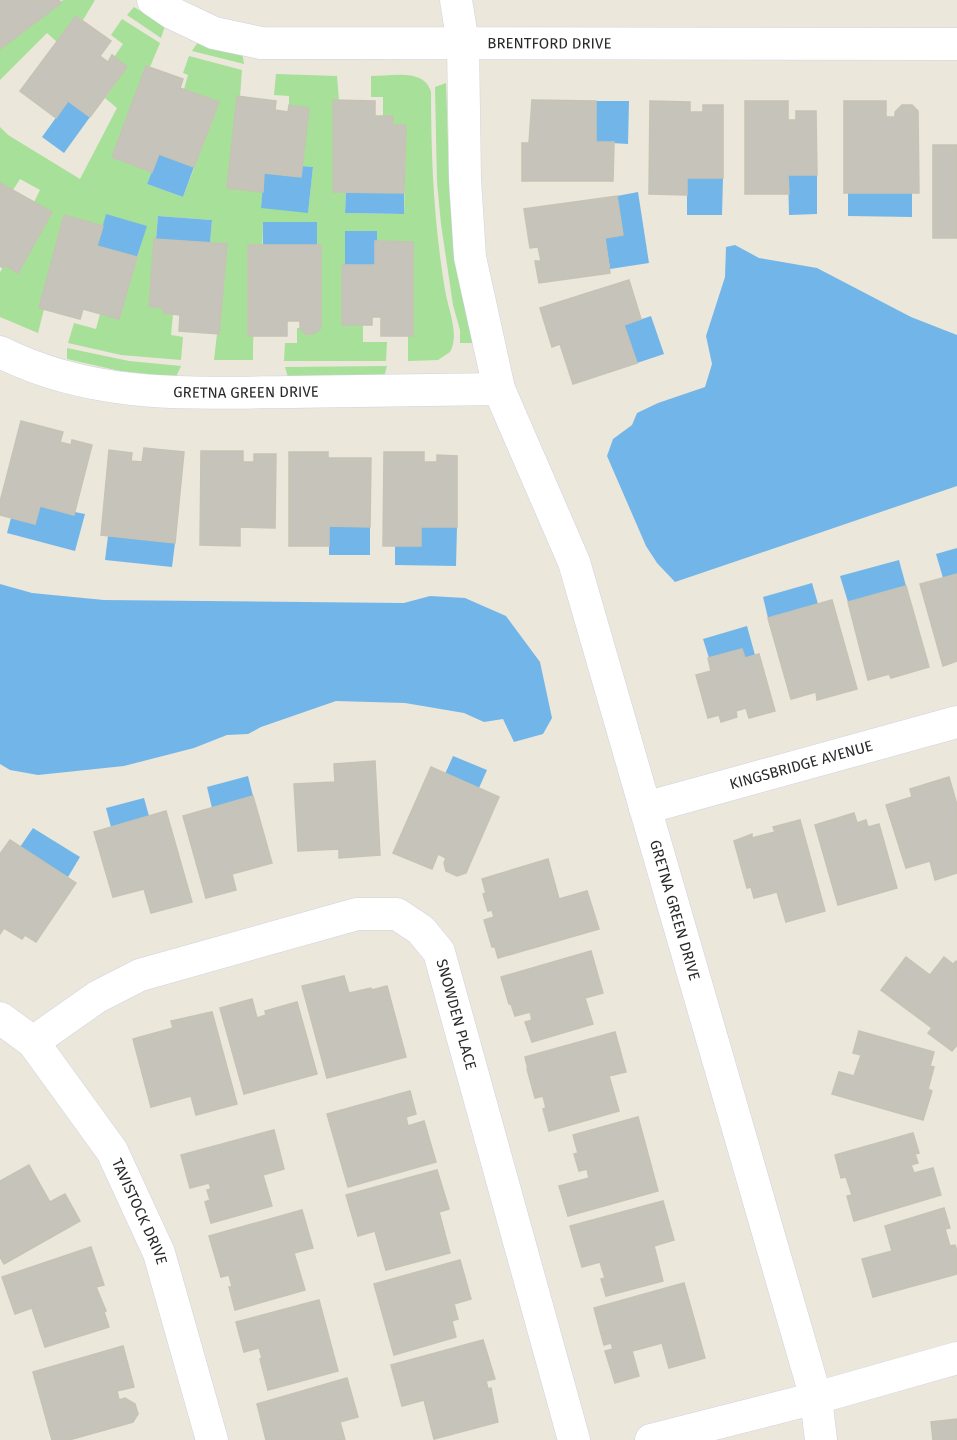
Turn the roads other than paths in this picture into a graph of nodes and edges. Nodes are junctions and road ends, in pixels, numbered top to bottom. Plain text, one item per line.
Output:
1 (153, 0) edge
2 (456, 0) edge
3 (463, 44) junction
4 (957, 44) edge
5 (0, 352) edge
6 (499, 389) junction
7 (957, 722) edge
8 (645, 808) junction
9 (0, 1018) edge
10 (33, 1042) junction
11 (957, 1358) edge
12 (816, 1398) junction
13 (212, 1440) edge
14 (573, 1440) edge
15 (651, 1440) edge
16 (821, 1440) edge

1 - 3 street, BRENTFORD DRIVE
2 - 3 street, GRETNA GREEN DRIVE
3 - 4 street, BRENTFORD DRIVE
3 - 6 street, GRETNA GREEN DRIVE
5 - 6 street, GRETNA GREEN DRIVE
6 - 8 street, GRETNA GREEN DRIVE
7 - 8 street, KINGSBRIDGE AVENUE
8 - 12 street, GRETNA GREEN DRIVE
9 - 10 street, TAVISTOCK DRIVE
10 - 13 street, TAVISTOCK DRIVE
10 - 14 street, SNOWDEN PLACE
11 - 12 street
12 - 15 street
12 - 16 street, GRETNA GREEN DRIVE

